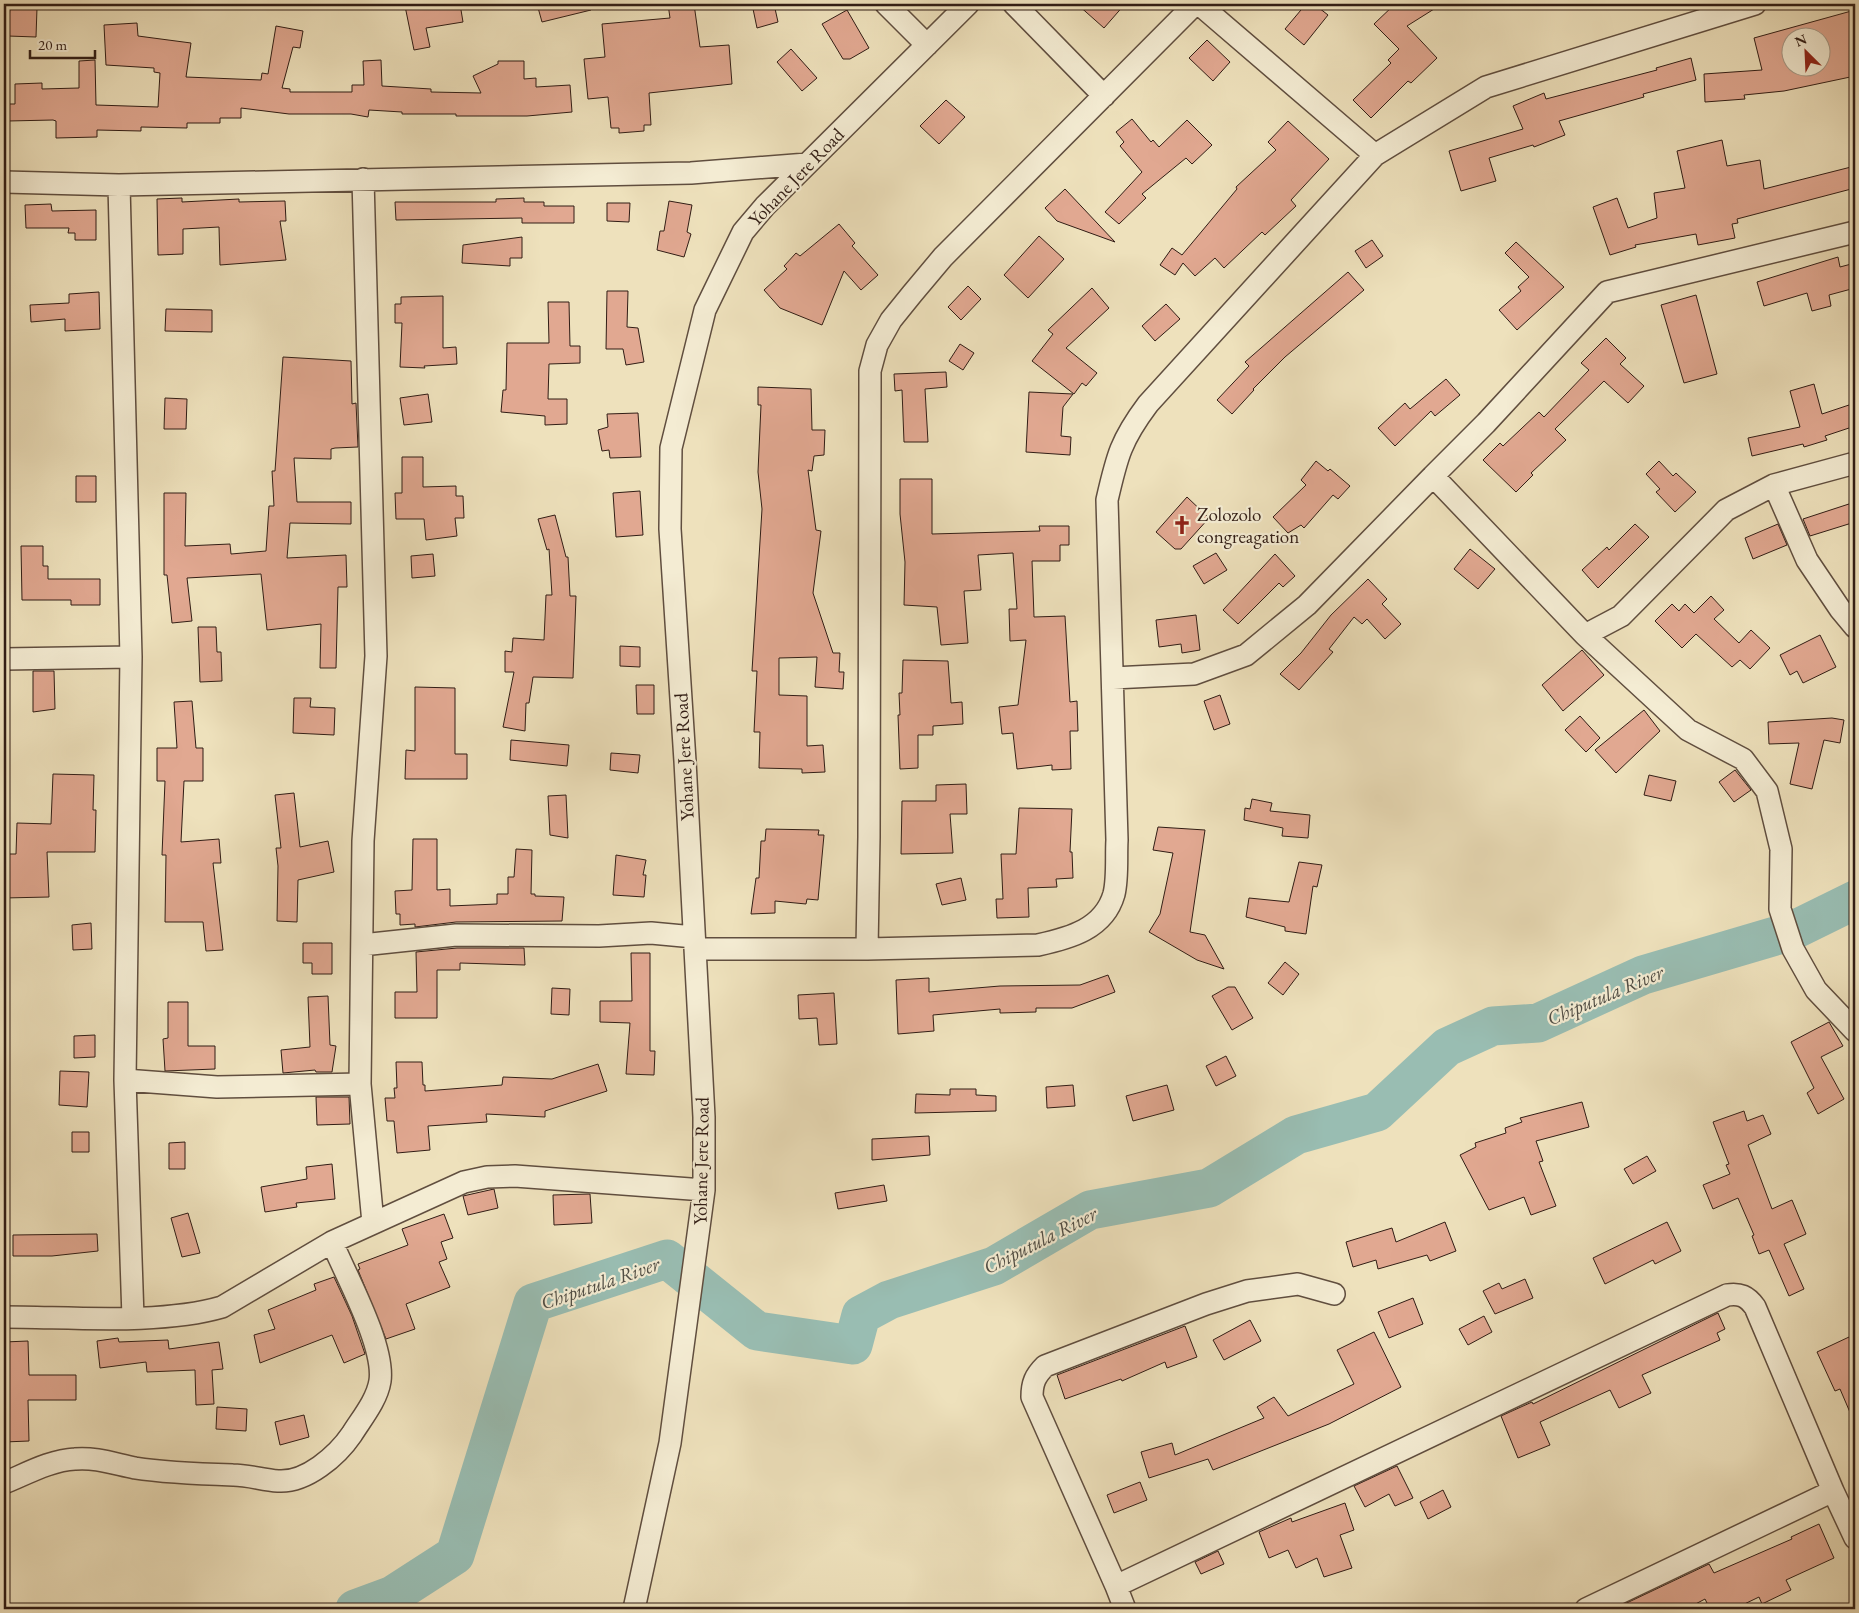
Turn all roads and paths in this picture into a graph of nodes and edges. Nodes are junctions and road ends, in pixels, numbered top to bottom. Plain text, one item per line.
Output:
1 (886, 4) edge
2 (968, 4) edge
3 (1014, 4) edge
4 (1195, 4) edge
5 (1199, 4) edge
6 (1755, 4) edge
7 (927, 45) junction
8 (1104, 96) junction
9 (1374, 155) junction
10 (807, 164) junction
11 (364, 179) junction
12 (4, 182) edge
13 (119, 185) junction
14 (1855, 232) edge
15 (1855, 463) edge
16 (1433, 476) junction
17 (1774, 485) junction
18 (1855, 627) edge
19 (1585, 634) junction
20 (131, 657) junction
21 (4, 659) edge
22 (1113, 678) junction
23 (694, 943) junction
24 (362, 945) junction
25 (867, 949) junction
26 (1855, 1031) edge
27 (125, 1080) junction
28 (360, 1084) junction
29 (704, 1190) junction
30 (373, 1222) junction
31 (332, 1242) junction
32 (1334, 1294) dead end
33 (4, 1317) edge
34 (133, 1318) junction
35 (4, 1483) edge
36 (1833, 1491) junction
37 (1855, 1538) edge
38 (1116, 1586) junction
39 (634, 1609) edge
40 (1125, 1609) edge
41 (1586, 1609) edge

1 - 7 street
2 - 7 street, Yohane Jere Road
3 - 8 street
4 - 8 street
5 - 9 street
6 - 9 street
7 - 10 street, Yohane Jere Road
8 - 25 street
9 - 22 street
10 - 11 street
10 - 23 street, Yohane Jere Road
11 - 13 street
11 - 24 street
12 - 13 street
13 - 20 street
14 - 16 street
15 - 17 street
16 - 19 street
16 - 22 street
17 - 18 street
17 - 19 street
19 - 26 street
20 - 21 street
20 - 27 street
22 - 25 street
23 - 24 street
23 - 25 street
23 - 29 street, Yohane Jere Road
24 - 28 street
27 - 28 street
27 - 34 street
28 - 30 street
29 - 30 street
29 - 39 street, Yohane Jere Road
30 - 31 street
31 - 34 street
31 - 35 street
32 - 38 street
33 - 34 street
36 - 37 street
36 - 38 street
36 - 41 street
38 - 40 street

